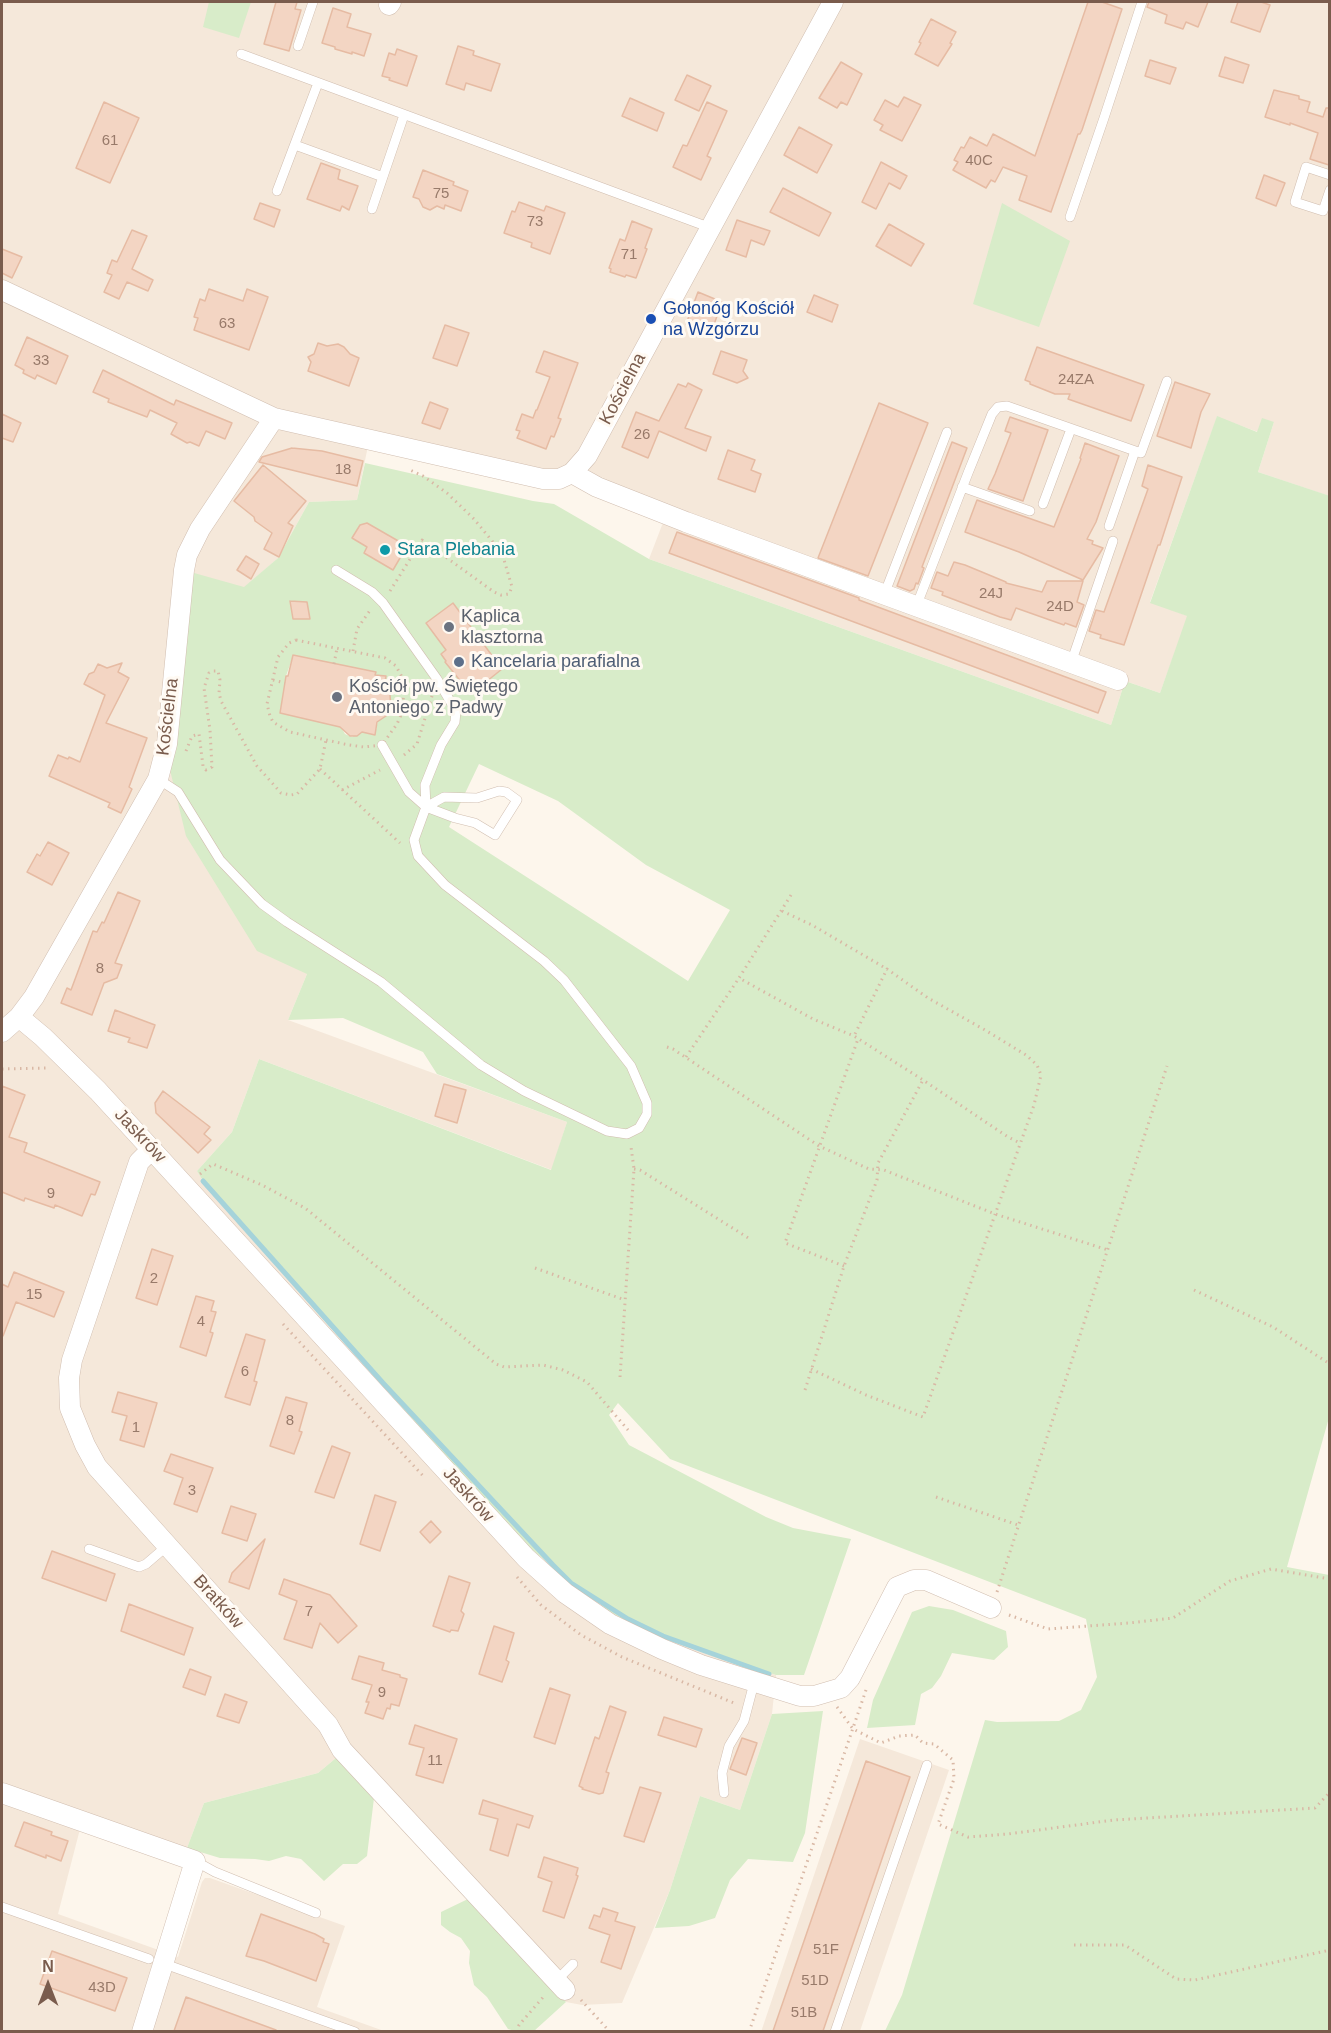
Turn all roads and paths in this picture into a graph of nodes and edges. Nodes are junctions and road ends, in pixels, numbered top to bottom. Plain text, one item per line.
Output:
1 (313, 2) edge
2 (833, 2) edge
3 (1142, 2) edge
4 (298, 46) dead end
5 (241, 54) dead end
6 (318, 82) junction
7 (404, 115) junction
8 (295, 145) junction
9 (1328, 172) edge
10 (383, 177) junction
11 (1329, 190) edge
12 (277, 191) dead end
13 (372, 209) dead end
14 (1070, 218) dead end
15 (711, 228) junction
16 (2, 290) edge
17 (1167, 381) dead end
18 (274, 418) junction
19 (1071, 429) junction
20 (947, 432) dead end
21 (1135, 451) junction
22 (407, 468) dead end
23 (572, 473) junction
24 (962, 487) junction
25 (1043, 504) dead end
26 (1030, 511) dead end
27 (1109, 526) dead end
28 (1113, 541) dead end
29 (336, 570) dead end
30 (884, 596) junction
31 (378, 604) junction
32 (916, 607) junction
33 (337, 647) junction
34 (353, 651) junction
35 (1071, 663) junction
36 (334, 664) dead end
37 (437, 679) junction
38 (273, 680) junction
39 (1118, 680) dead end
40 (285, 683) dead end
41 (391, 703) dead end
42 (402, 705) junction
43 (326, 740) junction
44 (382, 745) junction
45 (185, 755) dead end
46 (393, 763) junction
47 (320, 769) junction
48 (158, 779) junction
49 (342, 790) junction
50 (426, 807) junction
51 (416, 852) junction
52 (792, 895) dead end
53 (782, 911) junction
54 (887, 969) junction
55 (739, 978) junction
56 (19, 1017) junction
57 (2, 1032) edge
58 (856, 1038) junction
59 (667, 1047) dead end
60 (686, 1057) junction
61 (1167, 1066) dead end
62 (923, 1080) junction
63 (627, 1134) junction
64 (1020, 1143) junction
65 (819, 1146) junction
66 (152, 1149) junction
67 (634, 1169) junction
68 (877, 1170) junction
69 (186, 1186) junction
70 (995, 1214) junction
71 (750, 1239) dead end
72 (1108, 1250) junction
73 (844, 1266) junction
74 (535, 1268) dead end
75 (1194, 1290) dead end
76 (625, 1300) junction
77 (1329, 1364) edge
78 (811, 1369) junction
79 (620, 1377) dead end
80 (805, 1390) dead end
81 (628, 1430) dead end
82 (936, 1497) dead end
83 (1018, 1524) junction
84 (167, 1546) junction
85 (89, 1549) dead end
86 (1329, 1579) edge
87 (991, 1608) junction
88 (622, 1657) dead end
89 (754, 1683) junction
90 (826, 1694) junction
91 (747, 1708) junction
92 (853, 1729) junction
93 (927, 1765) dead end
94 (1329, 1792) edge
95 (2, 1793) edge
96 (724, 1793) dead end
97 (195, 1861) junction
98 (2, 1907) edge
99 (316, 1912) dead end
100 (1074, 1945) dead end
101 (1329, 1950) edge
102 (155, 1961) junction
103 (573, 1964) dead end
104 (561, 1986) junction
105 (142, 2031) edge
106 (355, 2031) edge
107 (517, 2031) edge
108 (610, 2031) edge
109 (749, 2031) edge
110 (835, 2031) edge

1 - 4 lane
2 - 15 street, Kościelna
3 - 14 lane
5 - 6 lane
6 - 7 lane
6 - 8 lane
7 - 10 lane
7 - 15 lane
8 - 10 lane
8 - 12 lane
9 - 11 lane
10 - 13 lane
15 - 23 street, Kościelna
16 - 18 street
17 - 21 lane
18 - 23 street
18 - 48 street, Kościelna
19 - 21 lane
19 - 24 lane
19 - 25 lane
20 - 30 lane
21 - 27 lane
22 - 31 path
23 - 30 street
24 - 26 lane
24 - 32 lane
28 - 35 lane
29 - 31 lane
30 - 32 street
31 - 34 path
31 - 37 lane
32 - 35 street
33 - 34 path
33 - 36 path
33 - 38 path
34 - 42 path
35 - 39 street
37 - 46 path
37 - 50 lane
38 - 40 path
38 - 43 path
41 - 42 path
42 - 44 path
43 - 44 path
43 - 47 path
44 - 46 lane
45 - 47 path
46 - 49 path
46 - 50 lane
47 - 49 path
48 - 56 street, Kościelna
48 - 63 lane
49 - 51 path
50 - 50 lane
50 - 51 lane
51 - 63 lane
52 - 53 path
53 - 54 path
53 - 55 path
54 - 58 path
54 - 64 path
55 - 58 path
55 - 60 path
56 - 57 street, Kościelna
56 - 66 street, Jaskrów
58 - 62 path
58 - 65 path
59 - 60 path
60 - 65 path
61 - 72 path
62 - 64 path
62 - 68 path
63 - 67 path
64 - 70 path
65 - 68 path
65 - 73 path
66 - 69 street, Jaskrów
66 - 84 street, Bratków
67 - 71 path
67 - 76 path
68 - 70 path
68 - 73 path
69 - 81 path
69 - 89 street, Jaskrów
70 - 72 path
70 - 78 path
72 - 83 path
73 - 78 path
74 - 76 path
75 - 77 path
76 - 79 path
78 - 80 path
82 - 83 path
83 - 87 path
84 - 85 lane
84 - 104 street, Bratków
86 - 87 path
87 - 90 street
88 - 91 path
89 - 90 street, Jaskrów
89 - 91 lane
90 - 92 path
91 - 96 lane
92 - 94 path
92 - 109 path
93 - 110 lane
95 - 97 street
97 - 99 lane
97 - 102 street
98 - 102 lane
100 - 101 path
102 - 105 street
102 - 106 lane
103 - 104 lane
104 - 107 path
104 - 108 path

